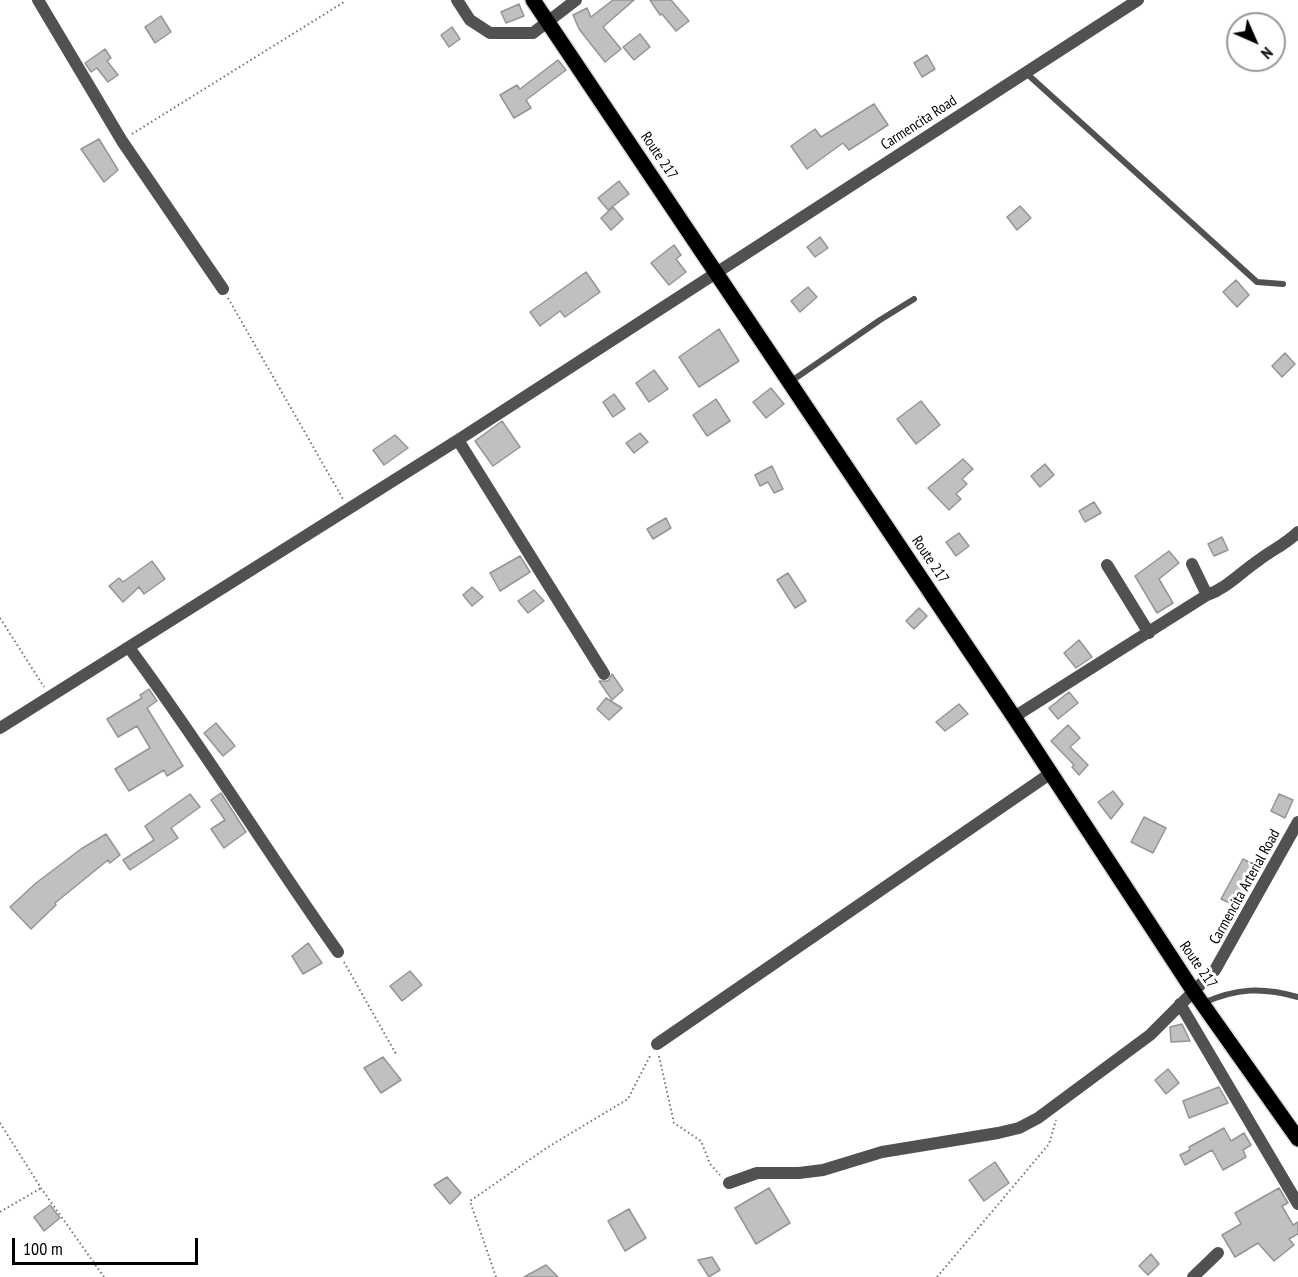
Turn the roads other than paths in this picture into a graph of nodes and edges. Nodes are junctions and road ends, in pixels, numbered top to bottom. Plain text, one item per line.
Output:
1 (38, 0) edge
2 (457, 0) edge
3 (533, 0) edge
4 (576, 0) edge
5 (1138, 0) edge
6 (546, 21) junction
7 (1025, 72) junction
8 (718, 274) junction
9 (1283, 284) dead end
10 (223, 289) road end
11 (914, 299) dead end
12 (790, 382) junction
13 (458, 440) junction
14 (1298, 532) edge
15 (1192, 564) dead end
16 (1107, 565) dead end
17 (1207, 595) junction
18 (1149, 633) junction
19 (130, 649) junction
20 (604, 674) dead end
21 (1014, 717) junction
22 (0, 728) edge
23 (1051, 774) junction
24 (1298, 822) edge
25 (338, 952) road end
26 (1298, 997) edge
27 (1198, 998) junction
28 (1180, 1004) junction
29 (657, 1044) road end
30 (1298, 1139) edge
31 (729, 1183) road end
32 (1298, 1204) edge
33 (1218, 1253) dead end
34 (1193, 1277) edge

1 - 10 street
2 - 6 street
3 - 6 main road, Route 217
4 - 6 street
5 - 7 street, Carmencita Road
6 - 8 main road, Route 217
7 - 8 street, Carmencita Road
7 - 9 lane
8 - 12 main road, Route 217
8 - 13 street, Carmencita Road
11 - 12 lane
12 - 21 main road, Route 217
13 - 19 street, Carmencita Road
13 - 20 street
14 - 17 street
15 - 17 street
16 - 18 street
17 - 18 street
18 - 21 street
19 - 22 street, Carmencita Road
19 - 25 street
21 - 23 main road, Route 217
23 - 27 main road, Route 217
23 - 29 street
24 - 27 street, Carmencita Arterial Road
26 - 27 lane
27 - 28 street, Carmencita Arterial Road
27 - 30 main road, Route 217
28 - 31 street, Carmencita Arterial Road
28 - 32 street
33 - 34 street

